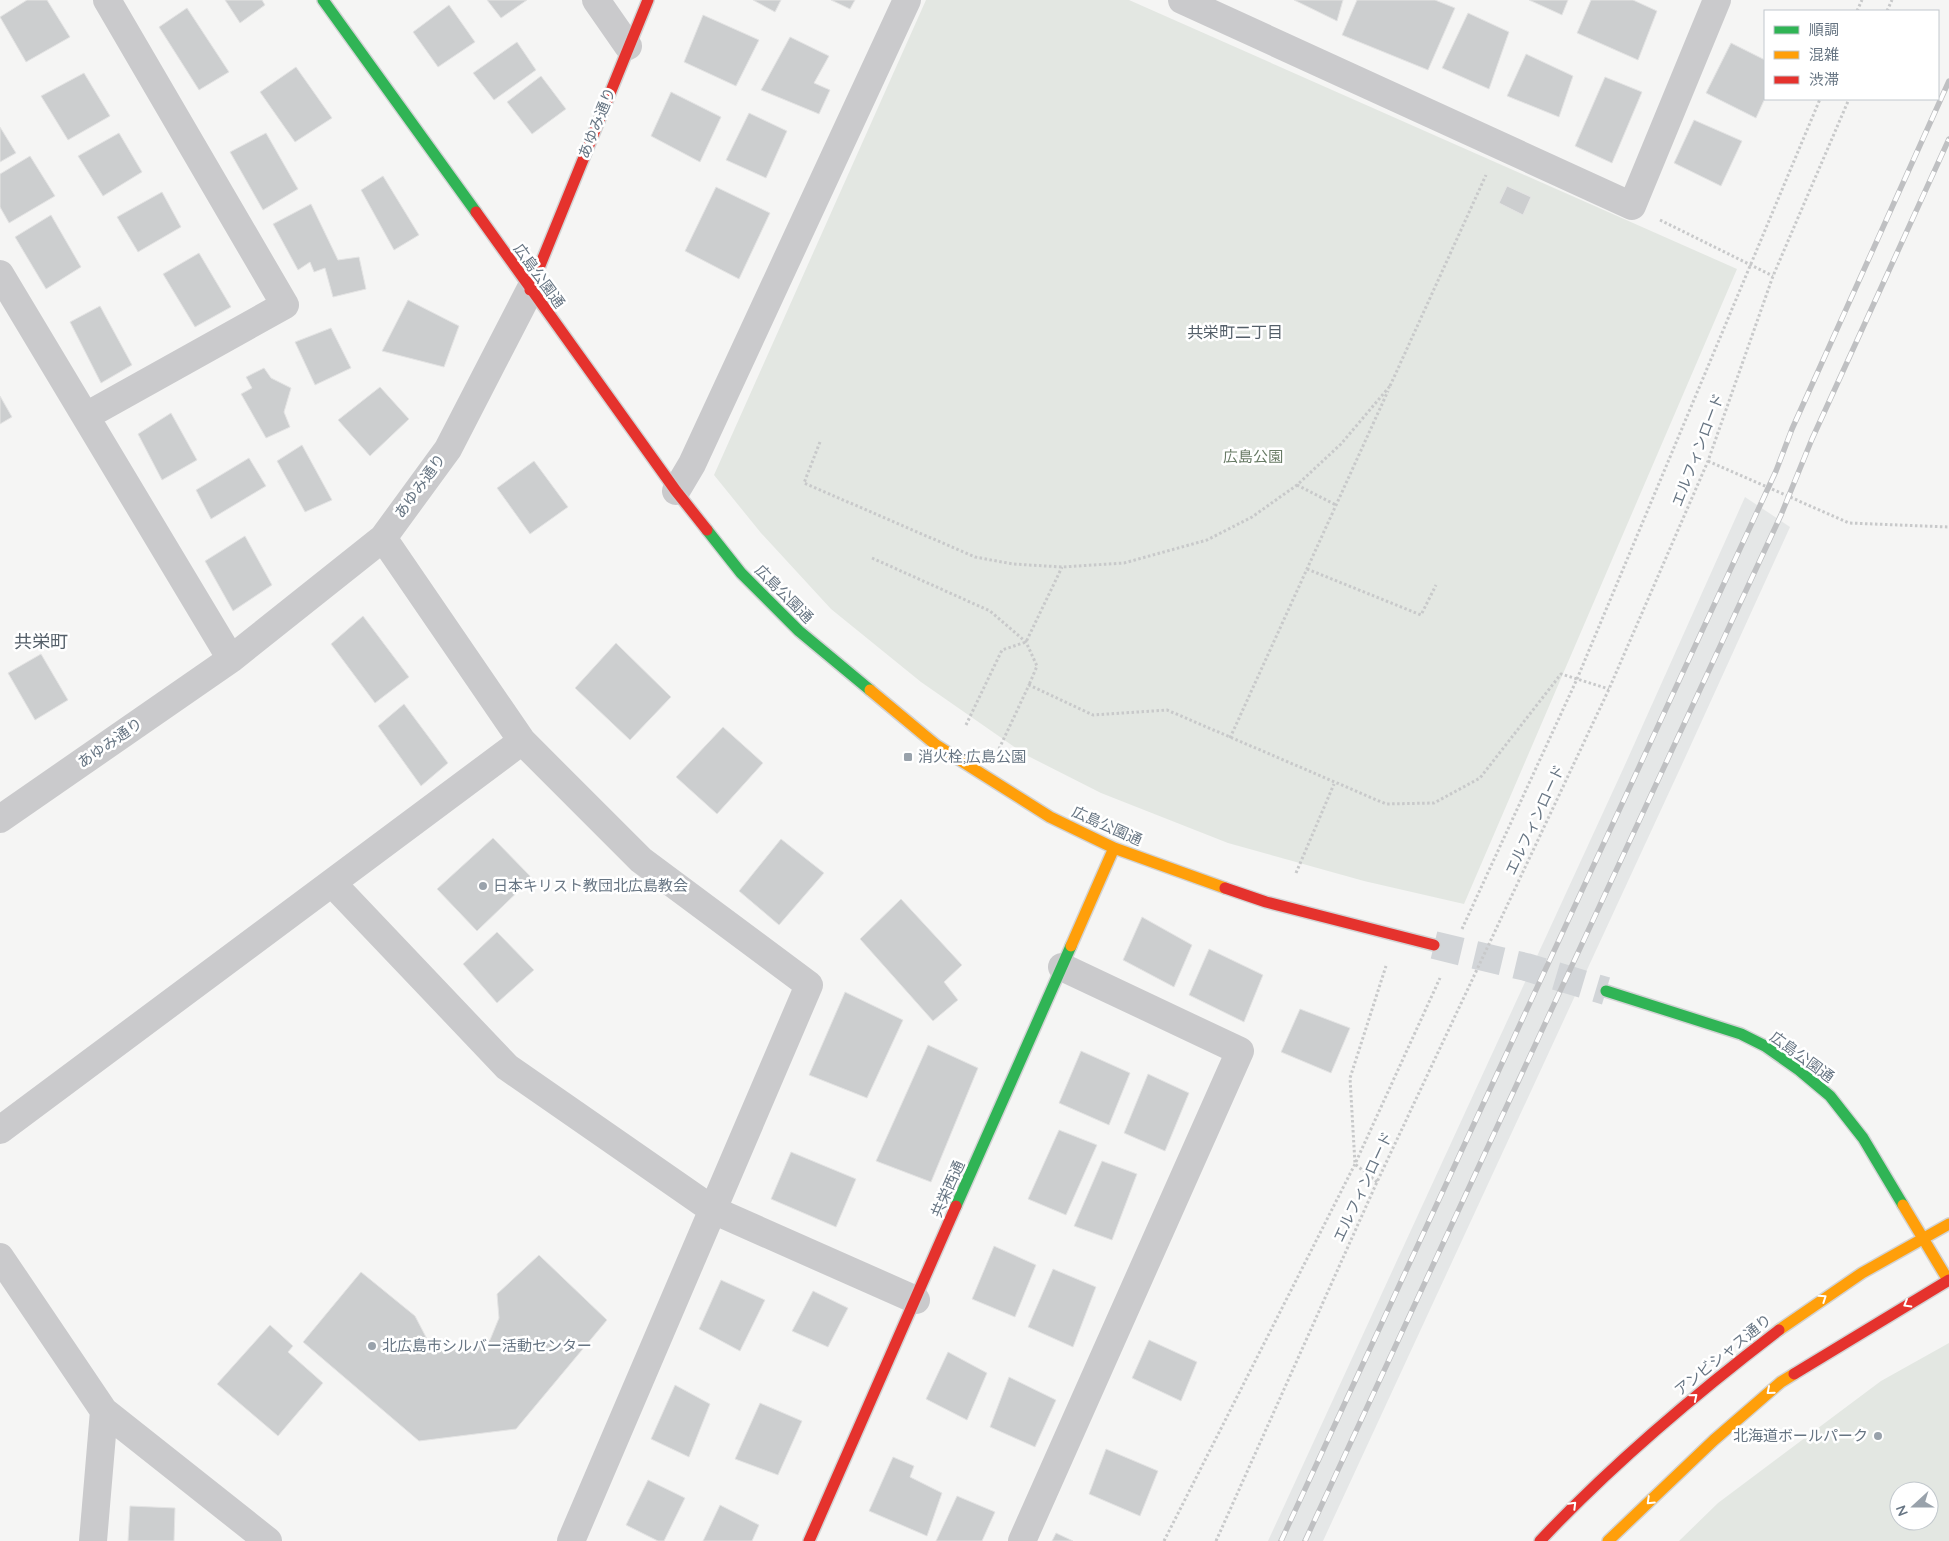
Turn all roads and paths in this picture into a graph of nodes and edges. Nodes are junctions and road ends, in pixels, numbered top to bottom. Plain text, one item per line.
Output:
1 (106, 0) edge
2 (323, 0) edge
3 (596, 0) edge
4 (648, 0) edge
5 (907, 0) edge
6 (1182, 0) edge
7 (1717, 0) edge
8 (628, 46) junction
9 (1820, 100) edge
10 (1850, 100) edge
11 (1500, 145) junction
12 (1632, 206) junction
13 (1750, 265) junction
14 (0, 274) edge
15 (1774, 276) junction
16 (530, 290) junction
17 (1390, 386) junction
18 (86, 416) junction
19 (820, 442) dead end
20 (1708, 461) junction
21 (1297, 485) junction
22 (676, 491) junction
23 (1336, 505) junction
24 (1949, 527) edge
25 (383, 538) junction
26 (872, 558) dead end
27 (1062, 567) junction
28 (1307, 569) junction
29 (1436, 585) dead end
30 (1026, 642) junction
31 (231, 659) junction
32 (1577, 679) junction
33 (1029, 685) junction
34 (1609, 689) junction
35 (966, 725) dead end
36 (1230, 738) junction
37 (522, 741) junction
38 (999, 749) dead end
39 (1334, 784) junction
40 (0, 819) edge
41 (1114, 848) junction
42 (1296, 873) dead end
43 (332, 883) junction
44 (1462, 930) dead end
45 (1434, 945) tunnel mouth
46 (1388, 959) dead end
47 (1062, 967) junction
48 (1441, 975) dead end
49 (1606, 991) tunnel mouth
50 (0, 1130) edge
51 (1355, 1164) junction
52 (1377, 1182) junction
53 (713, 1210) junction
54 (1949, 1224) edge
55 (1923, 1237) junction
56 (0, 1257) edge
57 (1949, 1280) edge
58 (916, 1300) junction
59 (104, 1411) junction
60 (234, 1514) junction
61 (93, 1541) edge
62 (233, 1541) edge
63 (268, 1541) edge
64 (571, 1541) edge
65 (810, 1541) edge
66 (1022, 1541) edge
67 (1164, 1541) edge
68 (1216, 1541) edge
69 (1540, 1541) edge
70 (1608, 1541) edge

1 - 18 street
2 - 16 street, 広島公園通
3 - 8 street
4 - 8 street, あゆみ通り
5 - 22 street
6 - 11 street
7 - 12 street
8 - 16 street, あゆみ通り
9 - 13 path
10 - 15 path, エルフィンロード
11 - 12 street
11 - 17 path
12 - 13 path
13 - 15 path
13 - 32 path
14 - 18 street
15 - 20 path, エルフィンロード
16 - 22 street, 広島公園通
16 - 25 street, あゆみ通り
17 - 21 path
17 - 23 path
18 - 31 street
19 - 27 path
20 - 24 path
20 - 34 path, エルフィンロード
21 - 23 path
21 - 27 path
22 - 41 street, 広島公園通
23 - 28 path
25 - 31 street, あゆみ通り
25 - 37 street
26 - 30 path
27 - 30 path
28 - 29 path
28 - 36 path
30 - 33 path
30 - 35 path
31 - 40 street, あゆみ通り
32 - 34 path
32 - 39 path
32 - 44 path
33 - 36 path
33 - 38 path
34 - 52 path, エルフィンロード
36 - 39 path
37 - 43 street
37 - 53 street
39 - 42 path
41 - 45 street, 広島公園通
41 - 47 street, 共栄西通
43 - 50 street
43 - 53 street
46 - 51 path
47 - 58 street, 共栄西通
47 - 66 street
48 - 51 path
49 - 55 street, 広島公園通
51 - 52 path
51 - 67 path
52 - 68 path, エルフィンロード
53 - 58 street
53 - 64 street
54 - 55 street, アンビシャス通り
55 - 57 street, 広島公園通
69 -> 55 street, アンビシャス通り
56 - 59 street
57 -> 70 street
58 - 65 street, 共栄西通
59 - 60 street
59 - 61 street
60 - 62 street
60 - 63 street

